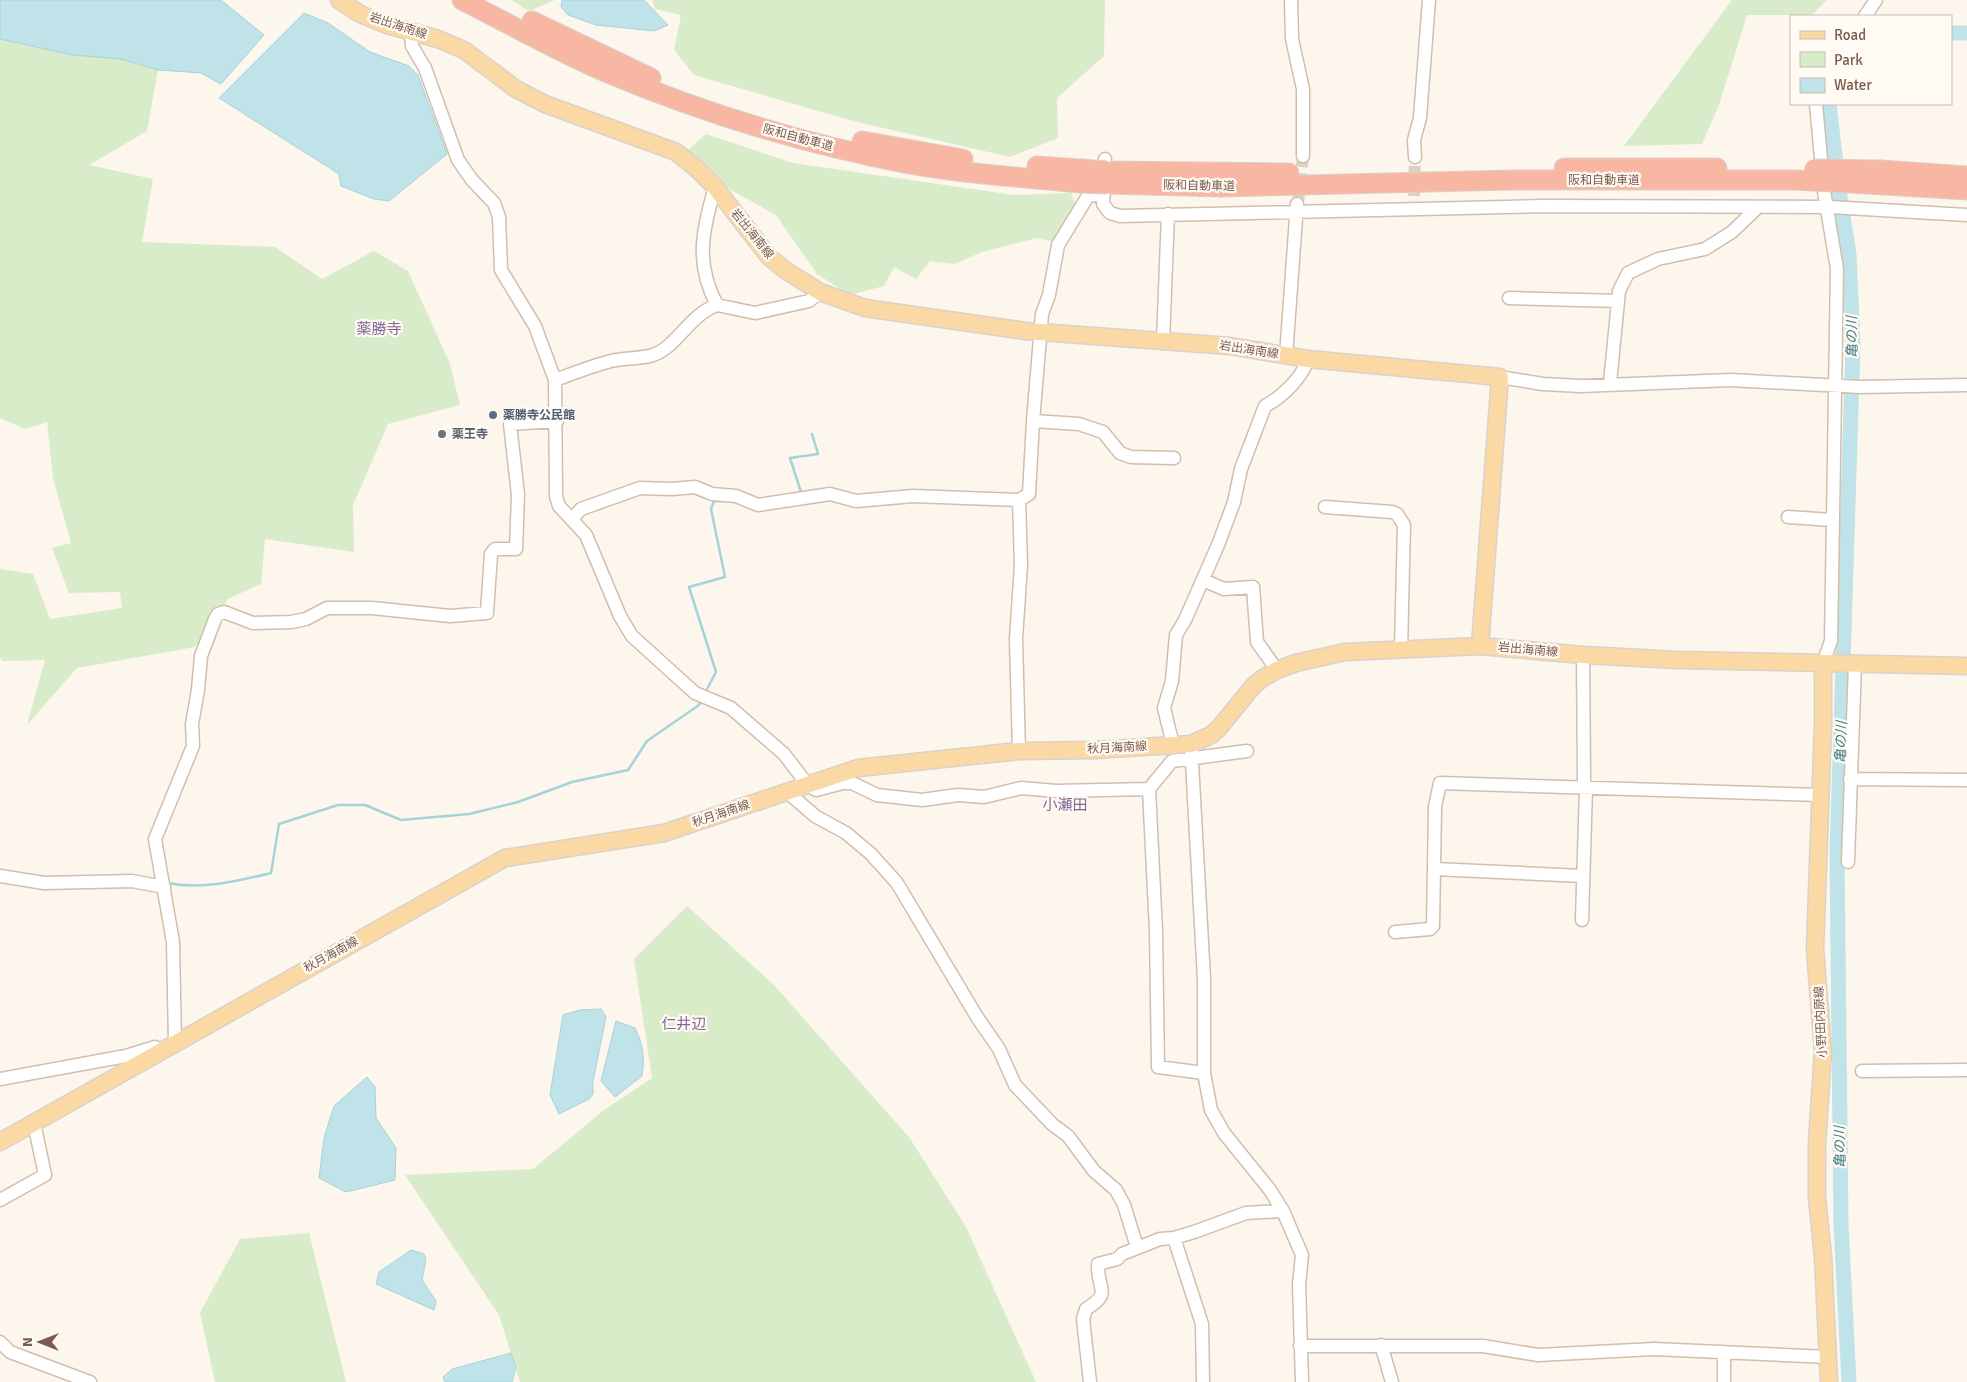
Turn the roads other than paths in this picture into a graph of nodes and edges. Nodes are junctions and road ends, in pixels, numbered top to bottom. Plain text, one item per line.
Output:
1 (339, 0) edge
2 (462, 0) edge
3 (490, 0) edge
4 (1291, 0) edge
5 (1429, 0) edge
6 (1876, 0) edge
7 (1866, 15) edge
8 (411, 32) junction
9 (1816, 105) edge
10 (1303, 156) tunnel mouth
11 (1415, 157) tunnel mouth
12 (1081, 176) junction
13 (1967, 176) edge
14 (1105, 177) junction
15 (1883, 177) junction
16 (715, 188) junction
17 (1967, 190) edge
18 (1414, 196) tunnel mouth
19 (1296, 207) junction
20 (1758, 207) junction
21 (1828, 207) junction
22 (1415, 209) junction
23 (1168, 214) junction
24 (1967, 215) edge
25 (820, 292) junction
26 (1508, 298) dead end
27 (1618, 301) junction
28 (717, 305) junction
29 (1040, 332) junction
30 (1163, 341) junction
31 (1286, 356) junction
32 (1308, 359) junction
33 (1500, 377) junction
34 (555, 380) junction
35 (1610, 383) junction
36 (1967, 385) edge
37 (1834, 386) junction
38 (557, 421) junction
39 (1033, 421) junction
40 (1174, 458) dead end
41 (1019, 500) junction
42 (1325, 507) dead end
43 (1788, 517) dead end
44 (572, 519) junction
45 (1832, 520) junction
46 (1203, 580) junction
47 (1480, 646) junction
48 (1401, 649) junction
49 (1583, 655) junction
50 (1827, 663) junction
51 (1853, 664) junction
52 (1967, 666) edge
53 (1277, 670) junction
54 (1173, 745) junction
55 (1018, 750) junction
56 (1191, 751) junction
57 (1247, 751) dead end
58 (1850, 779) junction
59 (1967, 780) edge
60 (806, 784) junction
61 (1586, 788) junction
62 (1149, 789) junction
63 (789, 790) junction
64 (1821, 795) junction
65 (1848, 862) dead end
66 (1436, 869) junction
67 (0, 876) edge
68 (1582, 876) junction
69 (164, 887) junction
70 (1582, 920) dead end
71 (1395, 932) dead end
72 (168, 1047) junction
73 (1967, 1070) edge
74 (1862, 1071) dead end
75 (1204, 1073) junction
76 (0, 1079) edge
77 (34, 1123) junction
78 (0, 1142) edge
79 (0, 1200) edge
80 (1283, 1211) junction
81 (1174, 1238) junction
82 (1137, 1247) junction
83 (0, 1342) edge
84 (1381, 1345) junction
85 (1300, 1346) junction
86 (1724, 1352) junction
87 (1828, 1357) junction
88 (90, 1382) edge
89 (1090, 1382) edge
90 (1203, 1382) edge
91 (1302, 1382) edge
92 (1392, 1382) edge
93 (1724, 1382) edge
94 (1829, 1382) edge

1 - 8 main road, 岩出海南線
2 - 12 highway, 阪和自動車道
3 - 12 highway, 阪和自動車道
4 - 10 street
5 - 11 street
6 - 7 street
8 - 16 main road, 岩出海南線
8 - 34 street
9 - 21 street
12 - 14 highway, 阪和自動車道, bridge
13 - 15 highway, 阪和自動車道
14 - 15 highway, 阪和自動車道, bridge
14 - 23 street
14 - 29 street
15 - 17 highway, 阪和自動車道
16 - 25 main road, 岩出海南線
16 - 28 street
18 - 22 street
19 - 22 street
19 - 23 street
19 - 31 street
20 - 21 street
20 - 22 street
20 - 27 street
21 - 24 street
21 - 37 street
23 - 30 street
25 - 28 street
25 - 29 main road, 岩出海南線
26 - 27 street
27 - 35 street
28 - 34 street
29 - 30 main road, 岩出海南線
29 - 39 street
30 - 31 main road, 岩出海南線
31 - 32 main road, 岩出海南線
32 - 33 main road, 岩出海南線
32 - 46 street
33 - 35 street
33 - 47 main road, 岩出海南線
34 - 38 street
35 - 37 street
36 - 37 street
37 - 45 street
38 - 44 street
38 - 69 street
39 - 40 street
39 - 41 street
41 - 44 street
41 - 55 street
42 - 48 street
43 - 45 street
44 - 60 street
45 - 50 street
46 - 53 street
46 - 54 street
47 - 48 main road, 秋月海南線
47 - 49 main road, 岩出海南線
48 - 53 main road, 秋月海南線
49 - 50 main road, 岩出海南線
49 - 61 street
50 - 51 main road, 岩出海南線
50 - 64 main road, 小野田内原線
51 - 52 main road, 岩出海南線
51 - 58 street
53 - 56 main road, 秋月海南線
54 - 55 main road, 秋月海南線
54 - 56 main road, 秋月海南線
55 - 60 main road, 秋月海南線
56 - 57 street
56 - 62 street
56 - 75 street
58 - 59 street
58 - 65 street
60 - 62 street
60 - 63 main road, 秋月海南線
61 - 64 street
61 - 66 street
61 - 68 street
62 - 75 street
63 - 72 main road, 秋月海南線
63 - 82 street
64 - 87 main road, 小野田内原線
66 - 68 street
66 - 71 street
67 - 69 street
68 - 70 street
69 - 72 street
72 - 76 street
72 - 77 main road, 秋月海南線
73 - 74 street
75 - 80 street
77 - 78 main road, 秋月海南線
77 - 79 street
80 - 81 street
80 - 85 street
81 - 82 street
81 - 90 street
82 - 89 street
83 - 88 street
84 - 85 street
84 - 86 street
84 - 92 street
85 - 91 street
86 - 87 street
86 - 93 street
87 - 94 main road, 小野田内原線

